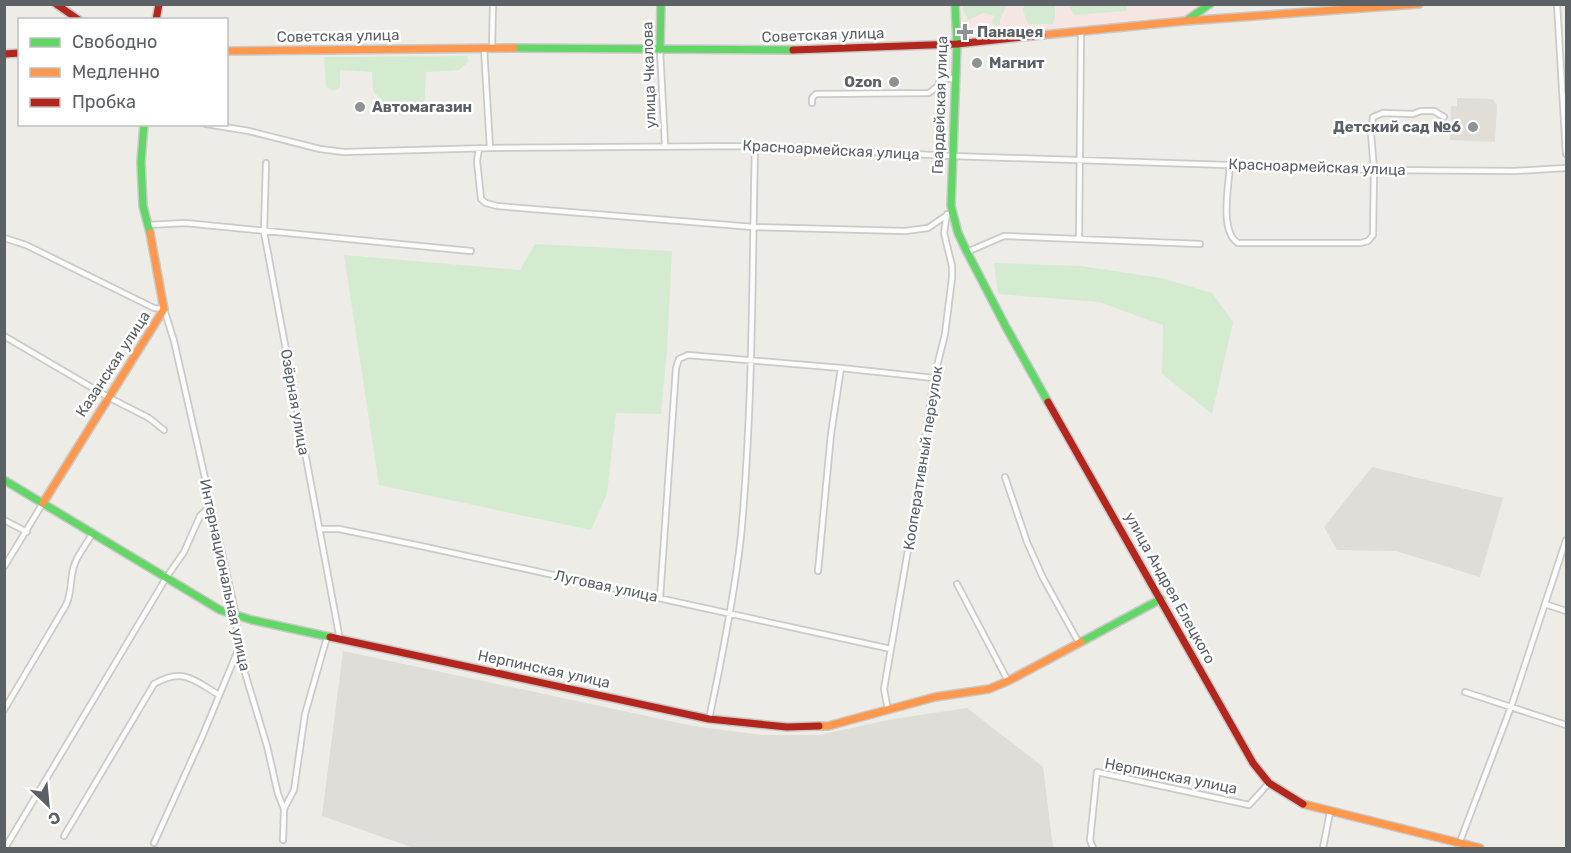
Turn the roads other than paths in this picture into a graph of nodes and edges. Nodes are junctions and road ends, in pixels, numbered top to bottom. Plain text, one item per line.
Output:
1 (56, 4) edge
2 (493, 4) edge
3 (661, 4) edge
4 (955, 4) edge
5 (1210, 4) edge
6 (1419, 4) edge
7 (1557, 4) edge
8 (76, 18) edge
9 (1185, 21) junction
10 (1081, 31) junction
11 (957, 44) junction
12 (488, 48) junction
13 (660, 50) junction
14 (228, 51) edge
15 (955, 79) junction
16 (812, 103) dead end
17 (1444, 117) dead end
18 (144, 126) edge
19 (218, 126) edge
20 (665, 145) junction
21 (755, 146) junction
22 (479, 148) junction
23 (490, 148) junction
24 (1566, 154) edge
25 (952, 156) junction
26 (1080, 160) junction
27 (266, 163) dead end
28 (1230, 165) junction
29 (1566, 168) edge
30 (1374, 170) junction
31 (951, 207) junction
32 (947, 215) junction
33 (148, 225) junction
34 (753, 227) junction
35 (264, 232) junction
36 (4, 238) edge
37 (1079, 239) junction
38 (1200, 244) dead end
39 (471, 251) dead end
40 (967, 252) junction
41 (164, 309) junction
42 (4, 336) edge
43 (752, 361) junction
44 (841, 368) junction
45 (934, 378) junction
46 (108, 397) junction
47 (164, 430) dead end
48 (1005, 477) dead end
49 (4, 480) edge
50 (43, 503) junction
51 (210, 506) junction
52 (4, 520) edge
53 (319, 529) junction
54 (27, 532) junction
55 (93, 533) junction
56 (1566, 540) edge
57 (4, 567) edge
58 (818, 571) dead end
59 (166, 578) junction
60 (957, 584) dead end
61 (660, 598) junction
62 (1161, 599) junction
63 (1545, 604) junction
64 (1566, 611) edge
65 (731, 614) junction
66 (236, 615) junction
67 (327, 637) junction
68 (340, 640) junction
69 (1079, 642) junction
70 (891, 649) junction
71 (238, 650) junction
72 (1008, 681) junction
73 (1465, 692) dead end
74 (219, 695) junction
75 (1511, 706) junction
76 (4, 710) edge
77 (888, 710) junction
78 (710, 719) junction
79 (1566, 725) edge
80 (1269, 783) junction
81 (284, 809) junction
82 (1330, 812) junction
83 (64, 836) dead end
84 (284, 840) dead end
85 (154, 843) dead end
86 (1459, 844) junction
87 (5, 849) edge
88 (1093, 849) edge
89 (1323, 849) edge
90 (1480, 849) edge

1 - 8 main road
2 - 12 street
3 - 13 main road, улица Чкалова
4 - 11 main road, Гвардейская улица
5 - 9 main road
6 - 9 main road, Советская улица
7 - 24 street
9 - 10 main road, Советская улица
10 - 11 main road, Советская улица
10 - 26 street
11 - 13 main road, Советская улица
11 - 15 main road, Гвардейская улица
12 - 13 main road, Советская улица
12 - 14 main road, Советская улица
12 - 23 street
13 - 20 street, улица Чкалова
15 - 16 street
15 - 25 main road, Гвардейская улица
17 - 30 street
18 - 33 main road, Казанская улица
19 - 22 street, Красноармейская улица
20 - 21 street, Красноармейская улица
20 - 23 street, Красноармейская улица
21 - 25 street, Красноармейская улица
21 - 34 street
22 - 23 street, Красноармейская улица
22 - 34 street
25 - 26 street, Красноармейская улица
25 - 31 main road, Гвардейская улица
26 - 28 street, Красноармейская улица
26 - 37 street
27 - 35 street, Озёрная улица
28 - 30 street, Красноармейская улица
28 - 30 street
29 - 30 street, Красноармейская улица
31 - 32 street, Кооперативный переулок
31 - 40 main road, улица Андрея Елецкого
32 - 34 street
32 - 45 street, Кооперативный переулок
33 - 35 street
33 - 41 main road, Казанская улица
34 - 43 street
35 - 39 street
35 - 53 street, Озёрная улица
36 - 41 street
37 - 38 street
37 - 40 street
40 - 62 main road, улица Андрея Елецкого
41 - 46 main road, Казанская улица
41 - 51 street, Интернациональная улица
42 - 46 street
43 - 44 street
43 - 61 street
43 - 65 street
44 - 45 street
44 - 58 street
45 - 70 street, Кооперативный переулок
46 - 47 street
46 - 50 main road, Казанская улица
48 - 69 street
49 - 50 main road, Нерпинская улица
50 - 54 street, Казанская улица
50 - 55 main road, Нерпинская улица
51 - 59 street
51 - 66 street, Интернациональная улица
52 - 54 street
53 - 61 street, Луговая улица
53 - 68 street, Озёрная улица
54 - 57 street, Казанская улица
55 - 59 main road, Нерпинская улица
55 - 76 street
56 - 63 street
59 - 66 main road, Нерпинская улица
59 - 87 street
60 - 72 street
61 - 65 street, Луговая улица
62 - 69 main road, Нерпинская улица
62 - 80 main road, улица Андрея Елецкого
63 - 64 street
63 - 75 street
65 - 70 street, Луговая улица
65 - 78 street
66 - 67 main road, Нерпинская улица
66 - 71 street, Интернациональная улица
67 - 68 main road, Нерпинская улица
67 - 81 street
68 - 78 main road, Нерпинская улица
69 - 72 main road, Нерпинская улица
70 - 77 street, Кооперативный переулок
71 - 74 street
71 - 81 street, Интернациональная улица
72 - 77 main road, Нерпинская улица
73 - 75 street
74 - 83 street
74 - 85 street
75 - 79 street
75 - 86 street
77 - 78 main road, Нерпинская улица
80 - 82 main road, улица Андрея Елецкого
80 - 88 street, Нерпинская улица
81 - 84 street, Интернациональная улица
82 - 86 main road, улица Андрея Елецкого
82 - 89 street
86 - 90 main road, улица Андрея Елецкого

